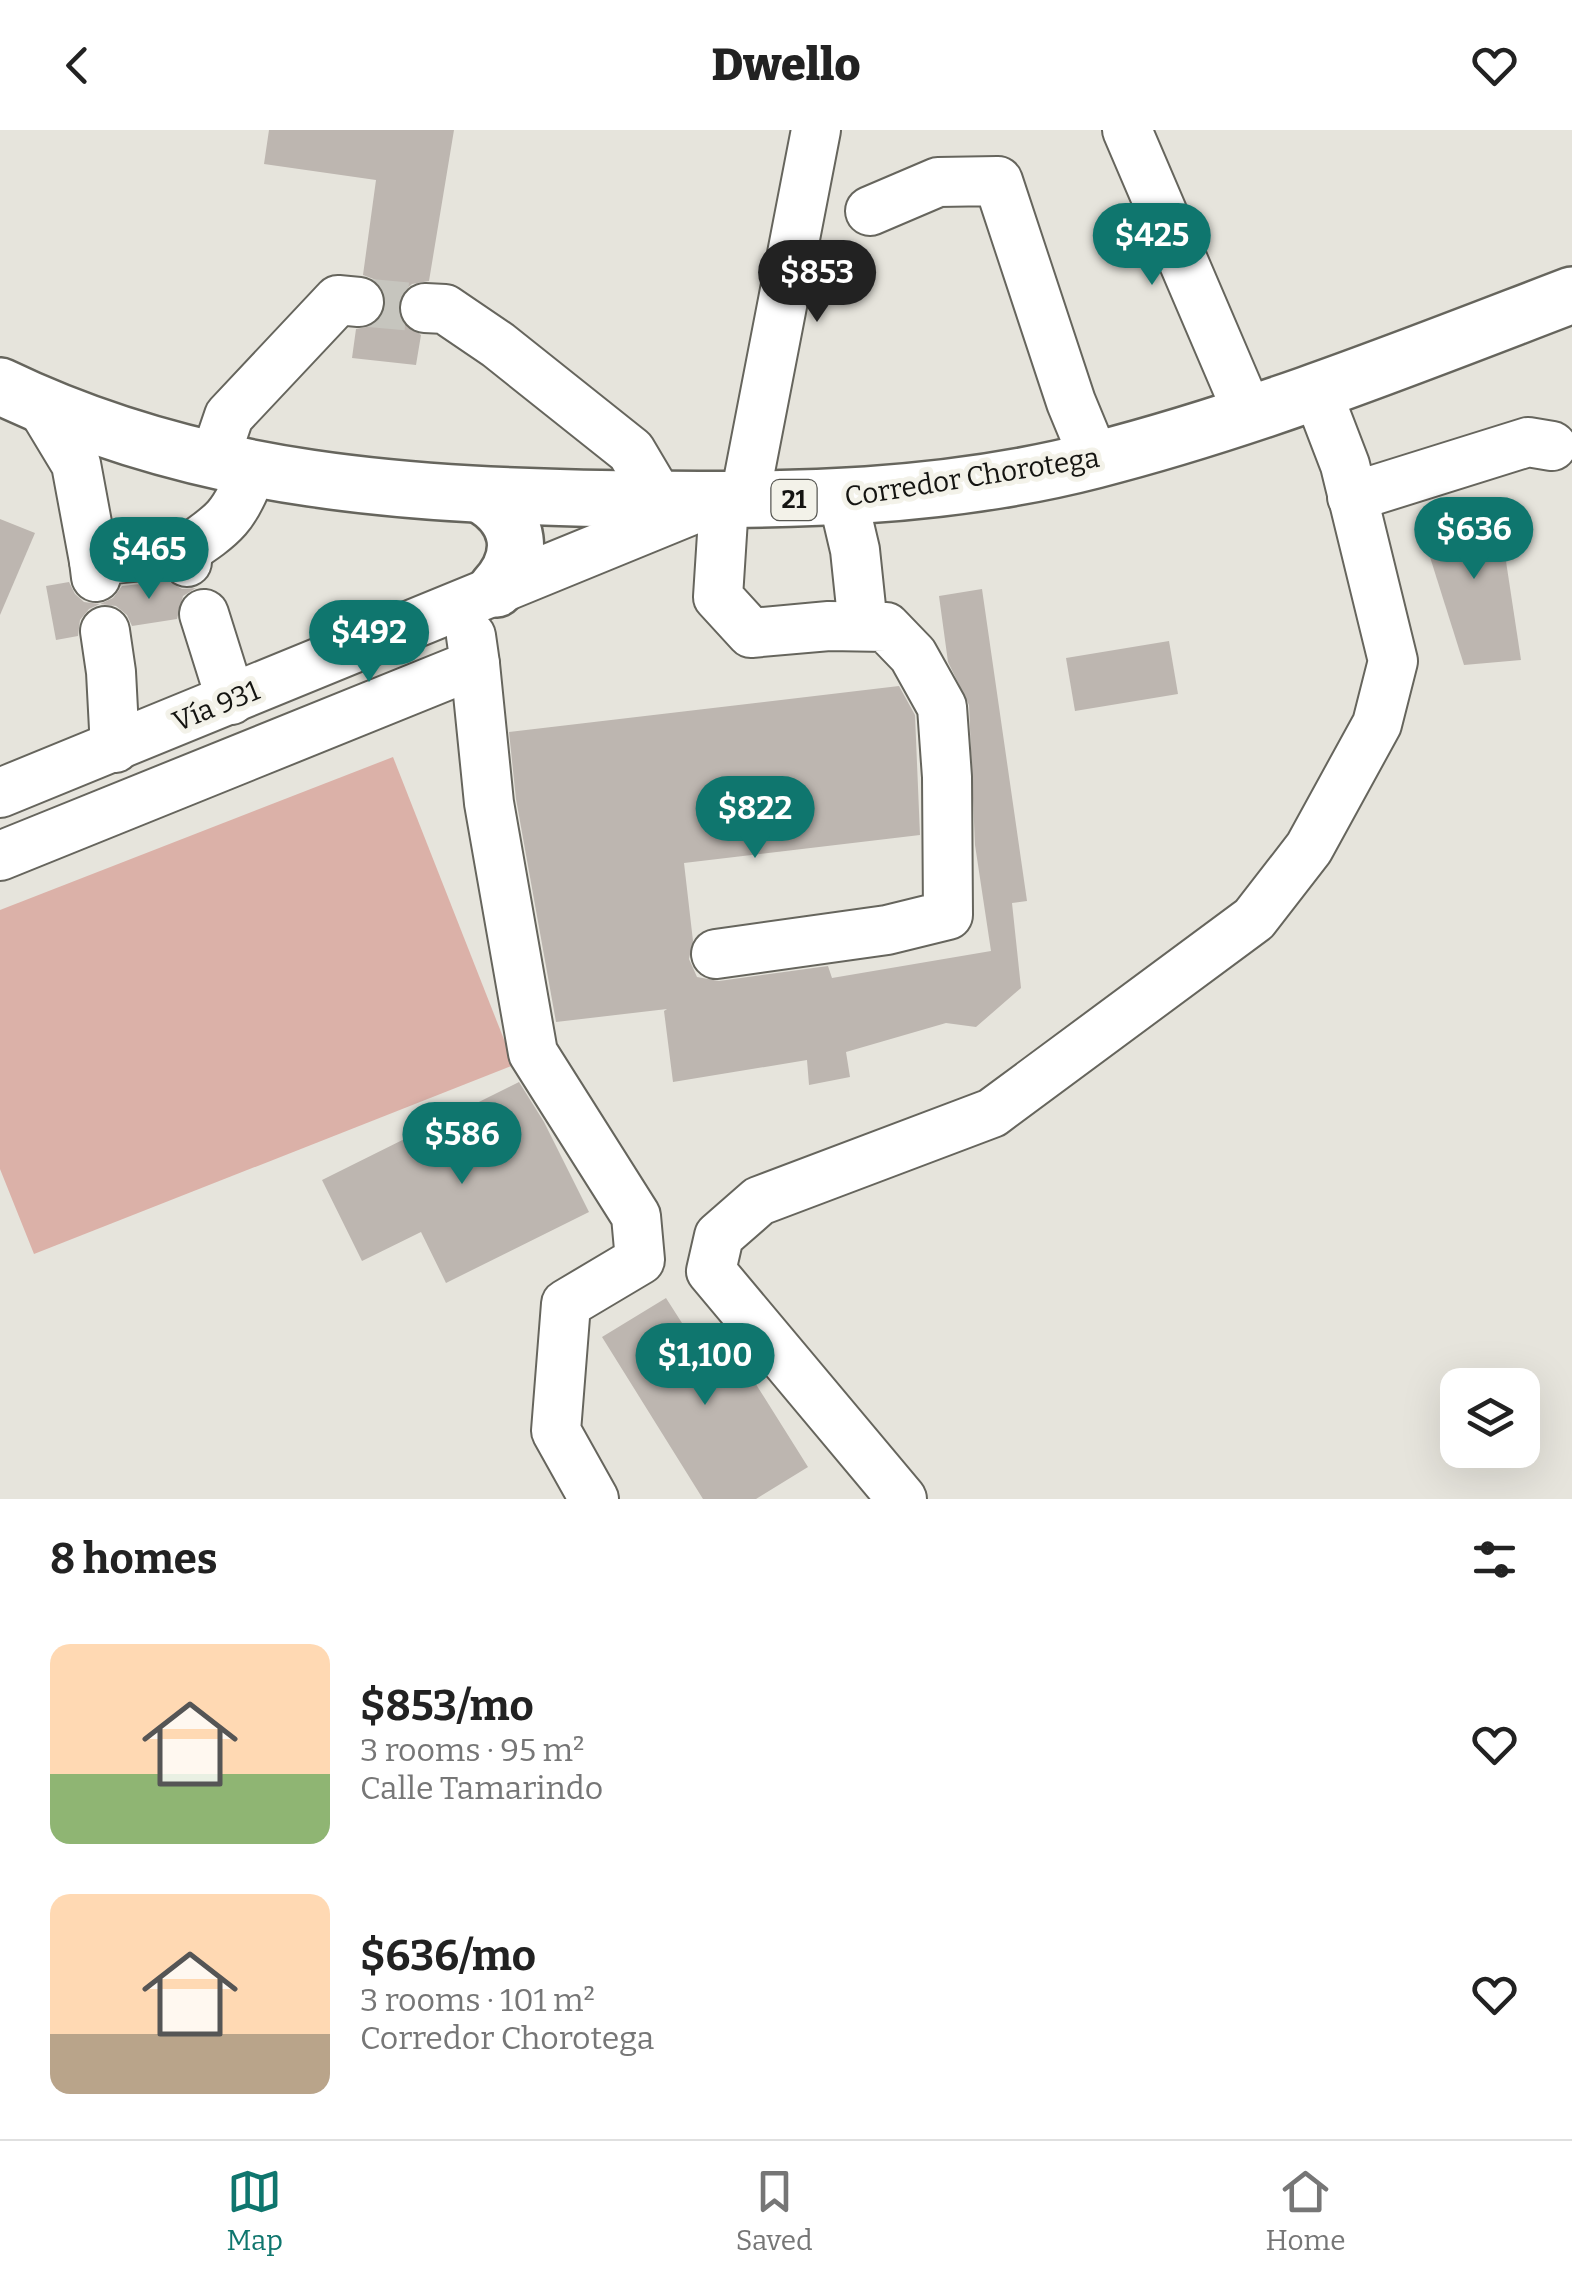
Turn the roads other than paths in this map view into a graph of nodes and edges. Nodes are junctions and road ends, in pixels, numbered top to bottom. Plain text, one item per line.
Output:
1 (816, 130) edge
2 (1127, 130) edge
3 (870, 211) dead end
4 (1572, 295) edge
5 (359, 302) tunnel mouth
6 (426, 308) tunnel mouth
7 (1316, 392) junction
8 (20, 396) edge
9 (1248, 415) junction
10 (1552, 446) dead end
11 (1095, 460) junction
12 (233, 464) junction
13 (484, 496) junction
14 (1352, 497) junction
15 (842, 500) junction
16 (709, 502) junction
17 (481, 596) junction
18 (204, 614) dead end
19 (863, 626) junction
20 (105, 631) dead end
21 (474, 664) junction
22 (231, 700) junction
23 (115, 748) junction
24 (0, 792) edge
25 (0, 856) edge
26 (716, 954) dead end
27 (594, 1499) edge
28 (902, 1499) edge

1 - 16 street
2 - 9 street
3 - 11 street
4 - 7 main road, Corredor Chorotega / 21
5 - 12 street
6 - 16 street
7 - 9 main road, Corredor Chorotega / 21
7 - 14 street
8 - 12 main road, Corredor Chorotega / 21
8 - 12 street
9 - 11 main road, Corredor Chorotega / 21
10 - 14 street
11 - 15 main road, Corredor Chorotega / 21
12 - 13 main road, Corredor Chorotega / 21
13 - 16 main road, Corredor Chorotega / 21
13 - 17 main road
14 - 28 street
15 - 16 main road, Corredor Chorotega / 21
15 - 19 street
16 - 17 street, Vía 931
16 - 19 street
17 - 21 street
17 - 22 street, Vía 931
18 - 22 street
19 - 26 street
20 - 23 street
21 - 25 street
21 - 27 street
22 - 23 street, Vía 931
23 - 24 street, Vía 931

